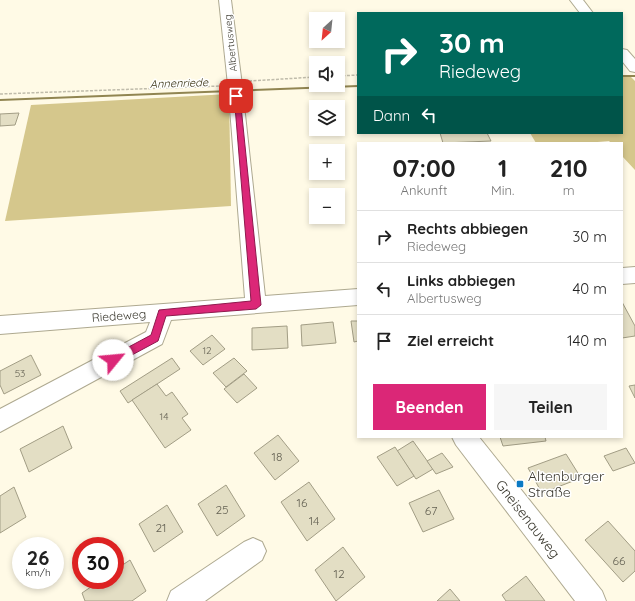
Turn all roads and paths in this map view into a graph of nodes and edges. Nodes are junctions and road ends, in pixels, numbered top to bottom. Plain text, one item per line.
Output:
1 (225, 0) edge
2 (576, 0) edge
3 (587, 12) edge
4 (623, 54) edge
5 (635, 68) edge
6 (357, 75) edge
7 (345, 76) edge
8 (309, 78) edge
9 (235, 88) junction
10 (0, 94) edge
11 (635, 275) edge
12 (623, 276) edge
13 (357, 297) edge
14 (256, 305) junction
15 (163, 313) junction
16 (0, 325) edge
17 (0, 421) edge
18 (465, 438) edge
19 (253, 551) dead end
20 (181, 601) edge
21 (592, 601) edge

1 - 9 street, Albertusweg
2 - 3 street
4 - 5 street
6 - 7 path
8 - 9 path
9 - 10 path
9 - 14 street, Albertusweg
11 - 12 street
13 - 14 street, Riedeweg
14 - 15 street, Riedeweg
15 - 16 street, Riedeweg
15 - 17 street
18 - 21 street, Gneisenauweg
19 - 20 street

